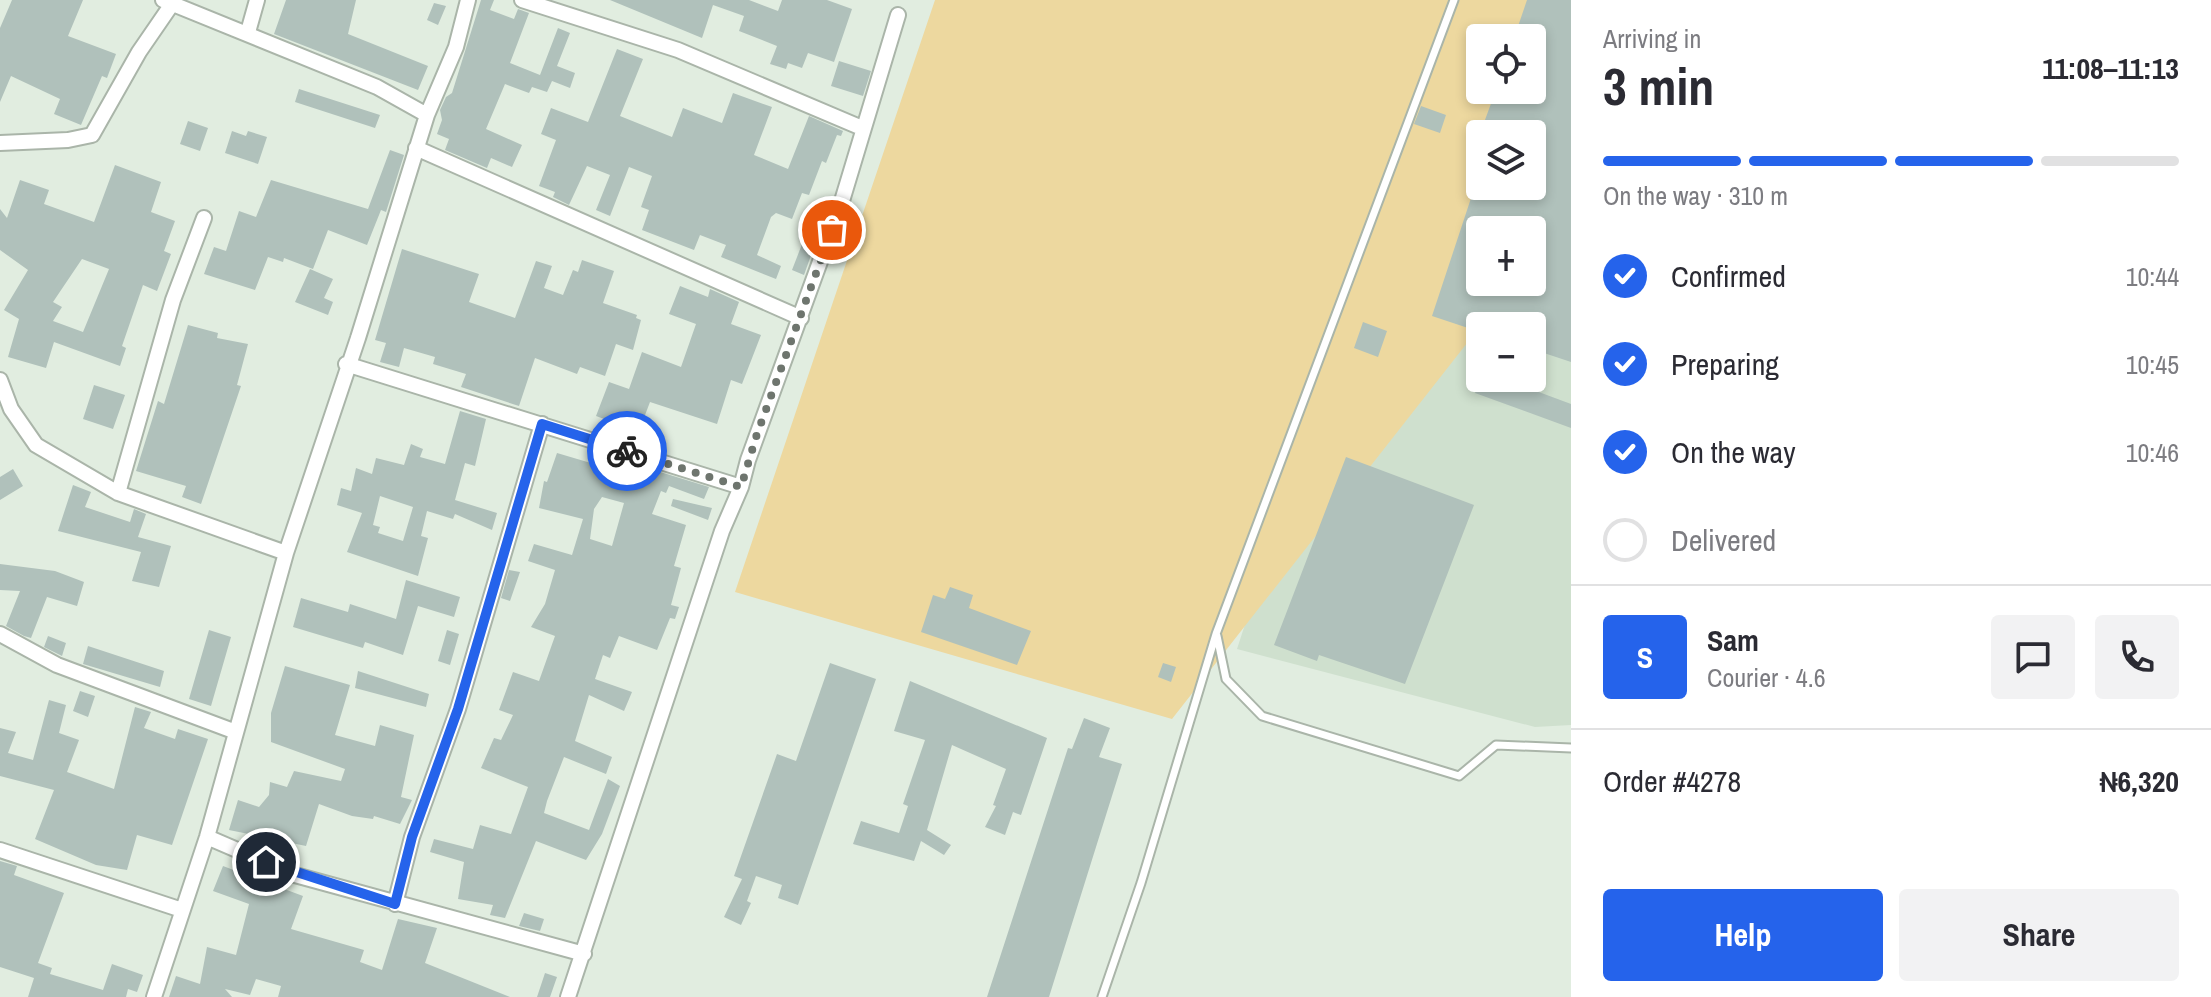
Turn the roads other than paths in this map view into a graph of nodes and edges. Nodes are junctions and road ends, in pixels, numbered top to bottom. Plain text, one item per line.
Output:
1 (257, 0) edge
2 (468, 0) edge
3 (522, 0) edge
4 (1454, 0) edge
5 (167, 2) edge
6 (898, 15) dead end
7 (248, 32) junction
8 (427, 115) junction
9 (862, 128) junction
10 (0, 143) edge
11 (416, 148) junction
12 (204, 218) dead end
13 (801, 318) junction
14 (346, 364) junction
15 (0, 380) edge
16 (542, 424) junction
17 (741, 487) junction
18 (118, 493) junction
19 (286, 553) junction
20 (0, 634) edge
21 (1216, 634) junction
22 (236, 732) junction
23 (1571, 748) edge
24 (207, 837) junction
25 (0, 850) edge
26 (395, 904) junction
27 (182, 910) junction
28 (584, 954) junction
29 (154, 997) edge
30 (568, 997) edge
31 (1102, 997) edge

1 - 7 street
2 - 8 street
3 - 9 street
4 - 21 lane
5 - 7 street
5 - 10 street
6 - 9 street
7 - 8 street
8 - 11 street
9 - 13 street
11 - 13 street
11 - 14 street
12 - 18 street
13 - 17 street
14 - 16 street
14 - 19 street
15 - 18 street
16 - 17 street
16 - 26 street
17 - 28 street
18 - 19 street
19 - 22 street
20 - 22 street
21 - 23 lane
21 - 31 lane
22 - 24 street
24 - 26 street
24 - 27 street
25 - 27 street
26 - 28 street
27 - 29 street
28 - 30 street

